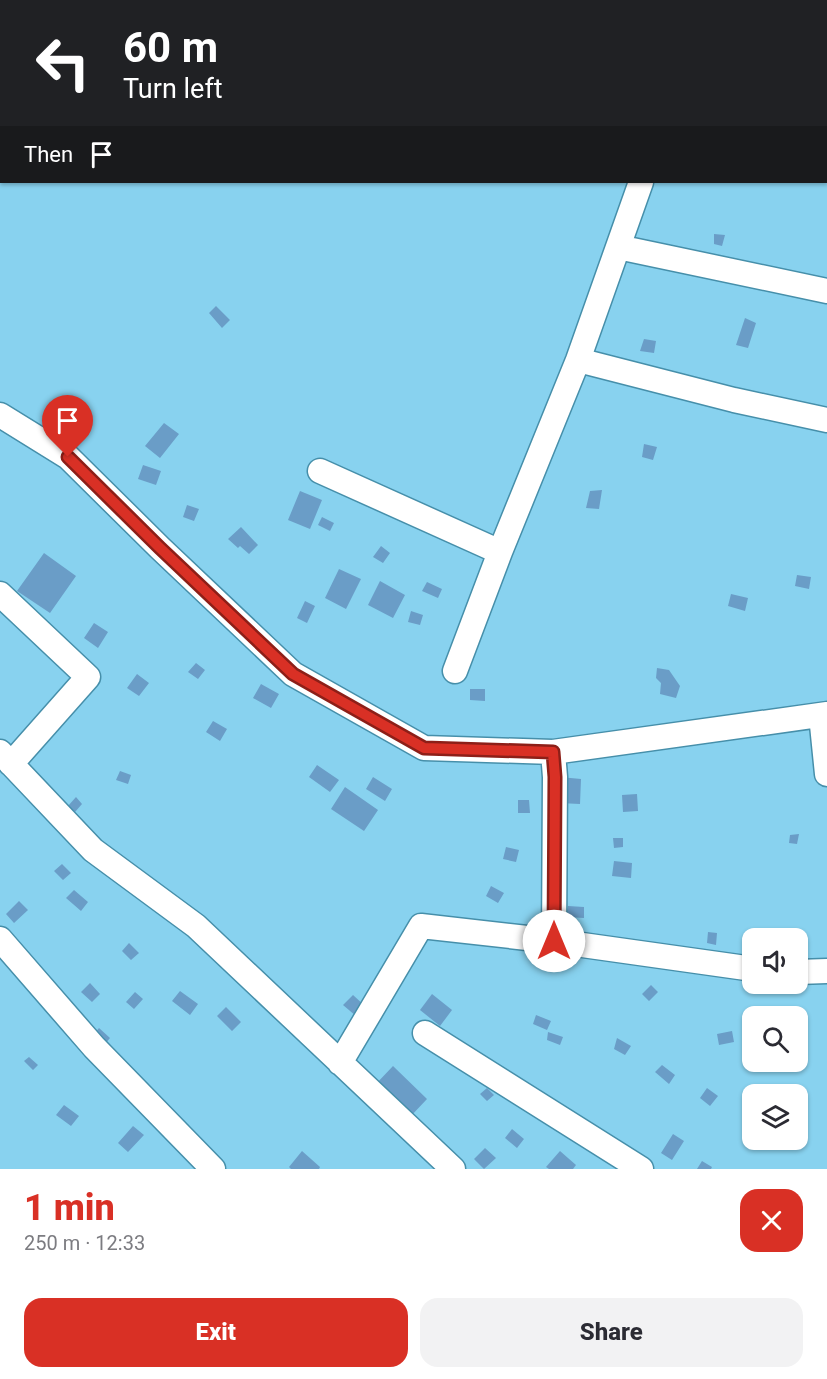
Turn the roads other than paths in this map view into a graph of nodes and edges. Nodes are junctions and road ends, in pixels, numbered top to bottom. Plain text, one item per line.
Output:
1 (641, 183) edge
2 (618, 247) junction
3 (827, 291) edge
4 (578, 360) junction
5 (0, 415) edge
6 (827, 420) edge
7 (320, 471) dead end
8 (500, 552) junction
9 (0, 594) edge
10 (455, 671) dead end
11 (824, 714) edge
12 (553, 752) junction
13 (5, 758) edge
14 (827, 774) edge
15 (0, 939) edge
16 (554, 941) junction
17 (742, 967) edge
18 (827, 971) edge
19 (808, 972) edge
20 (425, 1033) dead end
21 (340, 1063) junction
22 (213, 1169) edge
23 (453, 1169) edge
24 (641, 1169) edge

1 - 2 street
2 - 3 street
2 - 4 street
4 - 6 street
4 - 8 street
5 - 12 street
7 - 8 street
8 - 10 street
9 - 13 street
11 - 12 street
11 - 14 street
12 - 16 street
13 - 21 street
15 - 22 street
16 - 17 street
16 - 21 street
18 - 19 street
20 - 24 street
21 - 23 street

